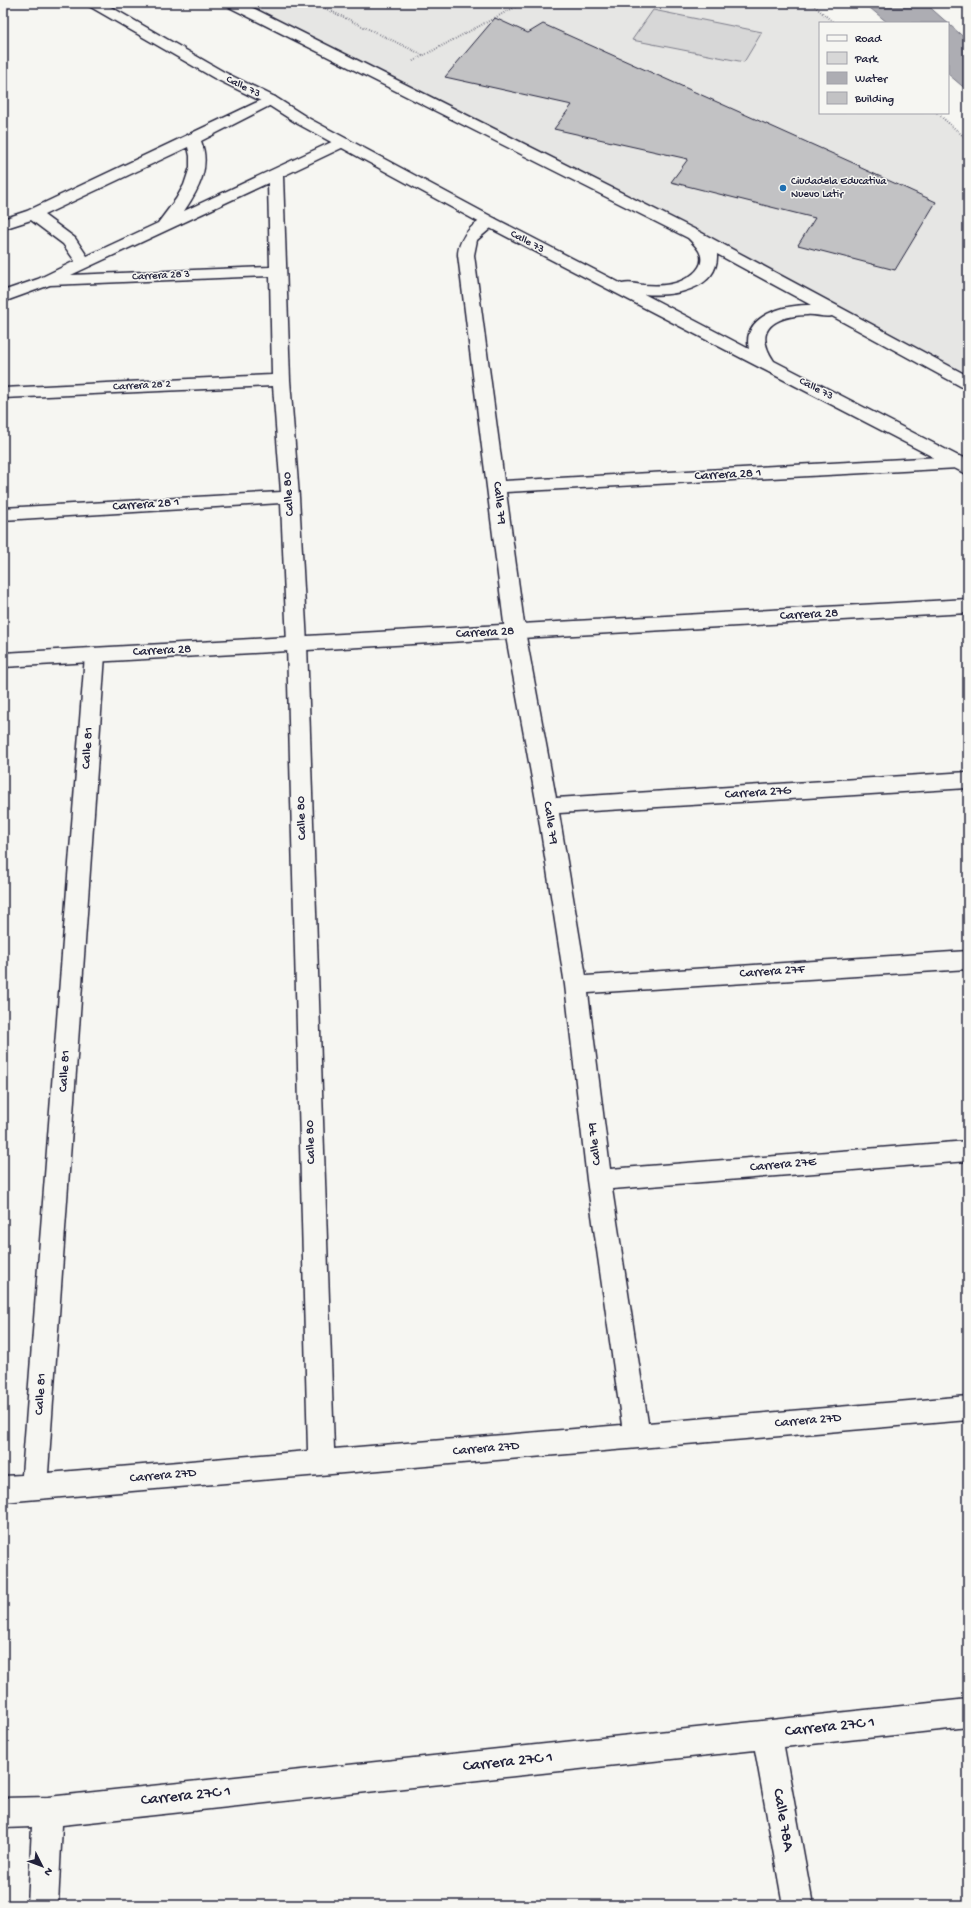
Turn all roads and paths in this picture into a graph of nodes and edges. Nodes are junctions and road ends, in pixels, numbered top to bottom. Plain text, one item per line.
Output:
1 (94, 3) edge
2 (232, 3) edge
3 (314, 3) edge
4 (523, 3) edge
5 (811, 3) edge
6 (833, 22) edge
7 (424, 56) junction
8 (412, 62) dead end
9 (270, 100) junction
10 (938, 114) edge
11 (193, 140) junction
12 (968, 140) edge
13 (343, 142) junction
14 (275, 174) junction
15 (33, 214) junction
16 (490, 222) junction
17 (3, 224) edge
18 (162, 226) junction
19 (694, 236) junction
20 (84, 263) junction
21 (278, 271) junction
22 (596, 277) junction
23 (44, 282) junction
24 (3, 297) edge
25 (845, 318) junction
26 (766, 362) junction
27 (281, 380) junction
28 (968, 383) edge
29 (3, 393) edge
30 (963, 465) edge
31 (497, 487) junction
32 (290, 496) junction
33 (3, 514) edge
34 (968, 606) edge
35 (515, 631) junction
36 (297, 644) junction
37 (95, 655) junction
38 (3, 660) edge
39 (968, 780) edge
40 (547, 806) junction
41 (968, 960) edge
42 (576, 985) junction
43 (968, 1151) edge
44 (599, 1180) junction
45 (968, 1408) edge
46 (637, 1436) junction
47 (321, 1463) junction
48 (34, 1486) junction
49 (3, 1489) edge
50 (968, 1714) edge
51 (767, 1735) junction
52 (48, 1812) junction
53 (3, 1813) edge
54 (44, 1905) edge
55 (798, 1905) edge

1 - 9 street, Calle 73
2 - 19 street
3 - 7 path
4 - 7 path
5 - 6 path
7 - 8 path
9 - 11 street
9 - 13 street, Calle 73
10 - 12 path
11 - 15 street
11 - 18 street
13 - 14 street
13 - 16 street, Calle 73
14 - 18 street
14 - 21 street, Calle 80
15 - 17 street
15 - 20 street
16 - 22 street, Calle 73
16 - 31 street, Calle 79
18 - 20 street
19 - 22 street
19 - 25 street
20 - 23 street
21 - 23 street, Carrera 28 3
21 - 27 street, Calle 80
22 - 26 street, Calle 73
23 - 24 street
25 - 26 street
25 - 28 street
26 - 30 street, Calle 73
27 - 29 street, Carrera 28 2
27 - 32 street, Calle 80
30 - 31 street, Carrera 28 1
31 - 35 street, Calle 79
32 - 33 street, Carrera 28 1
32 - 36 street, Calle 80
34 - 35 street, Carrera 28
35 - 36 street, Carrera 28
35 - 40 street, Calle 79
36 - 37 street, Carrera 28
36 - 47 street, Calle 80
37 - 38 street, Carrera 28
37 - 48 street, Calle 81
39 - 40 street, Carrera 27G
40 - 42 street, Calle 79
41 - 42 street, Carrera 27F
42 - 44 street, Calle 79
43 - 44 street, Carrera 27E
44 - 46 street, Calle 79
45 - 46 street, Carrera 27D
46 - 47 street, Carrera 27D
47 - 48 street, Carrera 27D
48 - 49 street, Carrera 27D
50 - 51 street, Carrera 27C 1
51 - 52 street, Carrera 27C 1
51 - 55 street, Calle 78A
52 - 53 street, Carrera 27C 1
52 - 54 street

